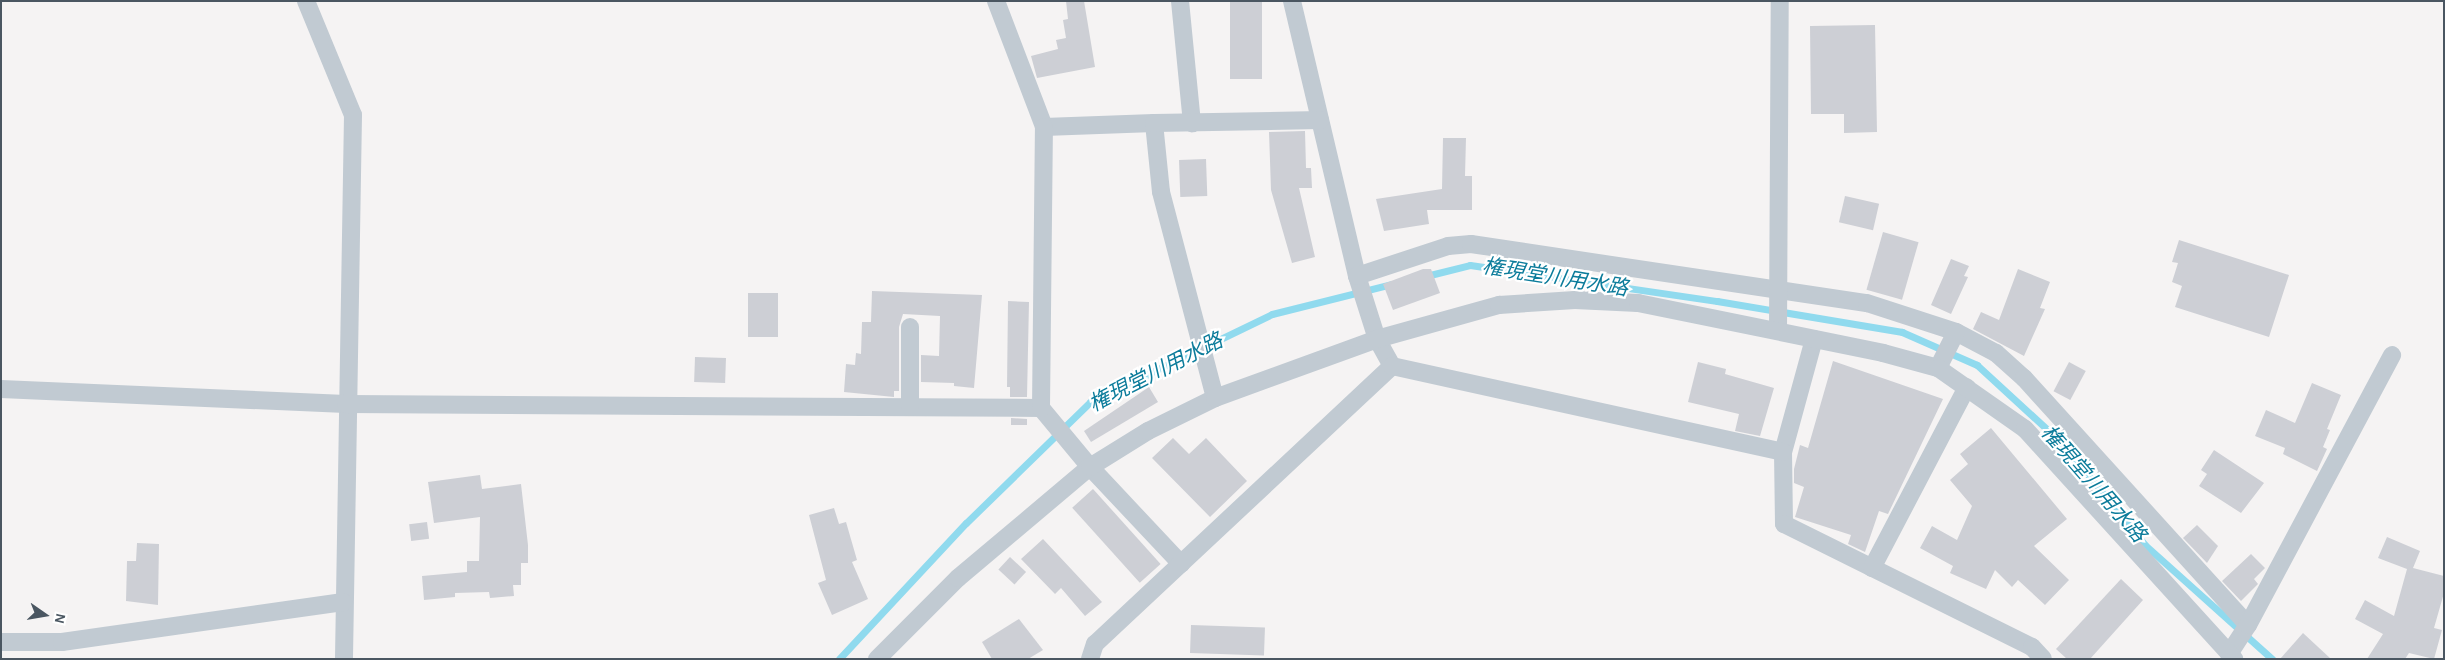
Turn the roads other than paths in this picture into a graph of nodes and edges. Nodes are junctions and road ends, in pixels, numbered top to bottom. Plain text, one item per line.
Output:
1 (306, 1) edge
2 (996, 1) edge
3 (1180, 1) edge
4 (1292, 1) edge
5 (1780, 1) edge
6 (1320, 120) junction
7 (1154, 123) junction
8 (1192, 123) junction
9 (1044, 127) junction
10 (1357, 276) junction
11 (1779, 290) junction
12 (910, 327) dead end
13 (1778, 331) junction
14 (1956, 332) junction
15 (1377, 338) junction
16 (1814, 339) junction
17 (2392, 355) dead end
18 (1392, 366) junction
19 (1938, 368) junction
20 (1966, 387) junction
21 (1, 389) edge
22 (1215, 398) junction
23 (346, 404) junction
24 (910, 407) junction
25 (1041, 408) junction
26 (1783, 452) junction
27 (1090, 467) junction
28 (1181, 564) junction
29 (1872, 568) junction
30 (343, 602) junction
31 (2248, 625) junction
32 (1, 642) edge
33 (2231, 656) edge
34 (344, 659) edge
35 (876, 659) edge
36 (1090, 659) edge
37 (2043, 659) edge

1 - 23 street
2 - 9 street
3 - 8 street
4 - 6 street
5 - 11 street
6 - 8 street
6 - 10 street
7 - 8 street
7 - 9 street
7 - 22 street
9 - 25 street
10 - 11 street
10 - 15 street
11 - 13 street
11 - 14 street
12 - 24 street
13 - 15 street
13 - 16 street
14 - 19 street
14 - 31 street
15 - 18 street
15 - 22 street
16 - 19 street
16 - 26 street
17 - 31 street
18 - 26 street
18 - 28 street
19 - 20 street
20 - 29 street
20 - 33 street
21 - 23 street
22 - 27 street
23 - 24 street
23 - 30 street
24 - 25 street
25 - 27 street
26 - 29 street
27 - 28 street
27 - 35 street
28 - 36 street
29 - 37 street
30 - 32 street
30 - 34 street
31 - 33 street

